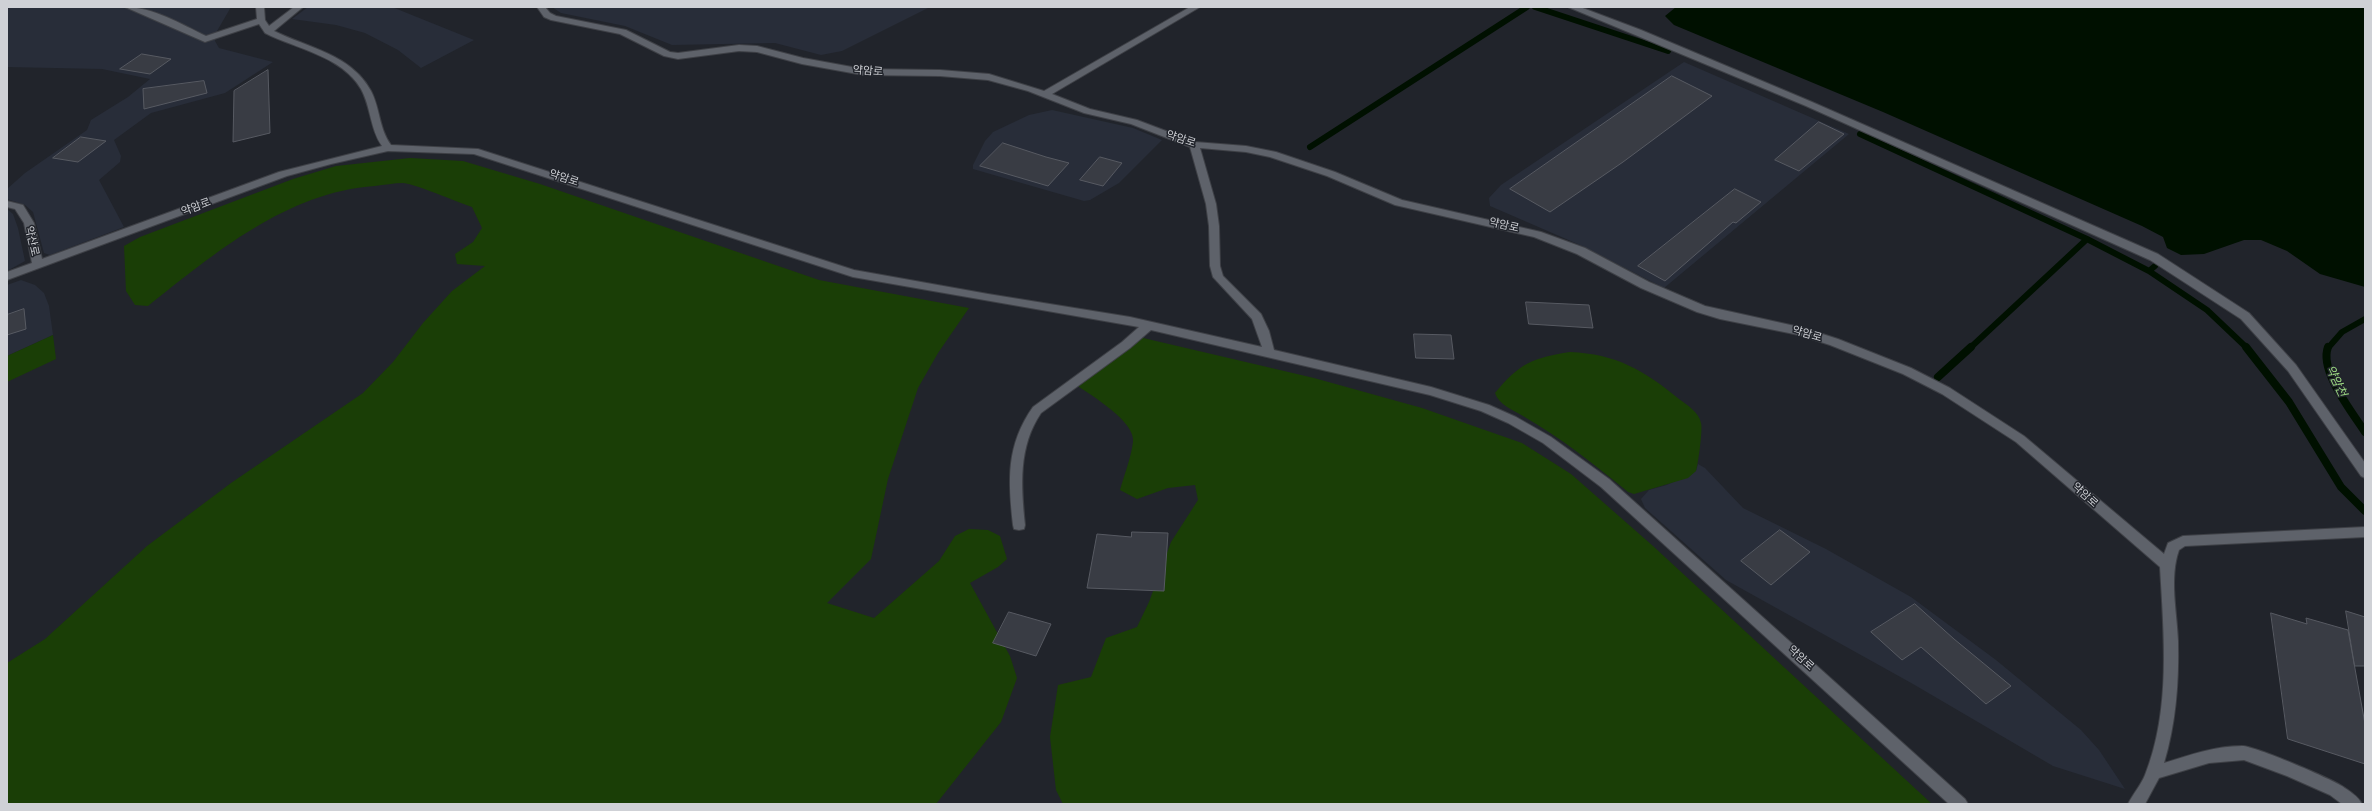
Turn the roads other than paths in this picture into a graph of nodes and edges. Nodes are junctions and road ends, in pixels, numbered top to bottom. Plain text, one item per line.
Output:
1 (129, 7) edge
2 (260, 7) edge
3 (299, 7) edge
4 (541, 7) edge
5 (1196, 7) edge
6 (1572, 7) edge
7 (261, 20) junction
8 (268, 31) junction
9 (1045, 94) junction
10 (1194, 145) junction
11 (388, 148) junction
12 (7, 204) edge
13 (38, 265) junction
14 (7, 276) edge
15 (1149, 325) junction
16 (1269, 354) junction
17 (2365, 473) edge
18 (1019, 525) dead end
19 (2365, 532) edge
20 (2167, 565) junction
21 (2153, 773) junction
22 (1960, 804) edge
23 (2136, 804) edge
24 (2354, 804) edge

1 - 7 street
2 - 7 street
3 - 8 street
4 - 9 street, 약암로
5 - 9 street
6 - 17 street
7 - 8 street
8 - 11 street
9 - 10 street, 약암로
10 - 16 street
10 - 20 street, 약암로
11 - 13 street, 약암로
11 - 15 street, 약암로
12 - 13 street, 약산로
13 - 14 street, 약암로
15 - 16 street, 약암로
15 - 18 street
16 - 22 street, 약암로
19 - 20 street
20 - 21 street
21 - 23 street
21 - 24 street

